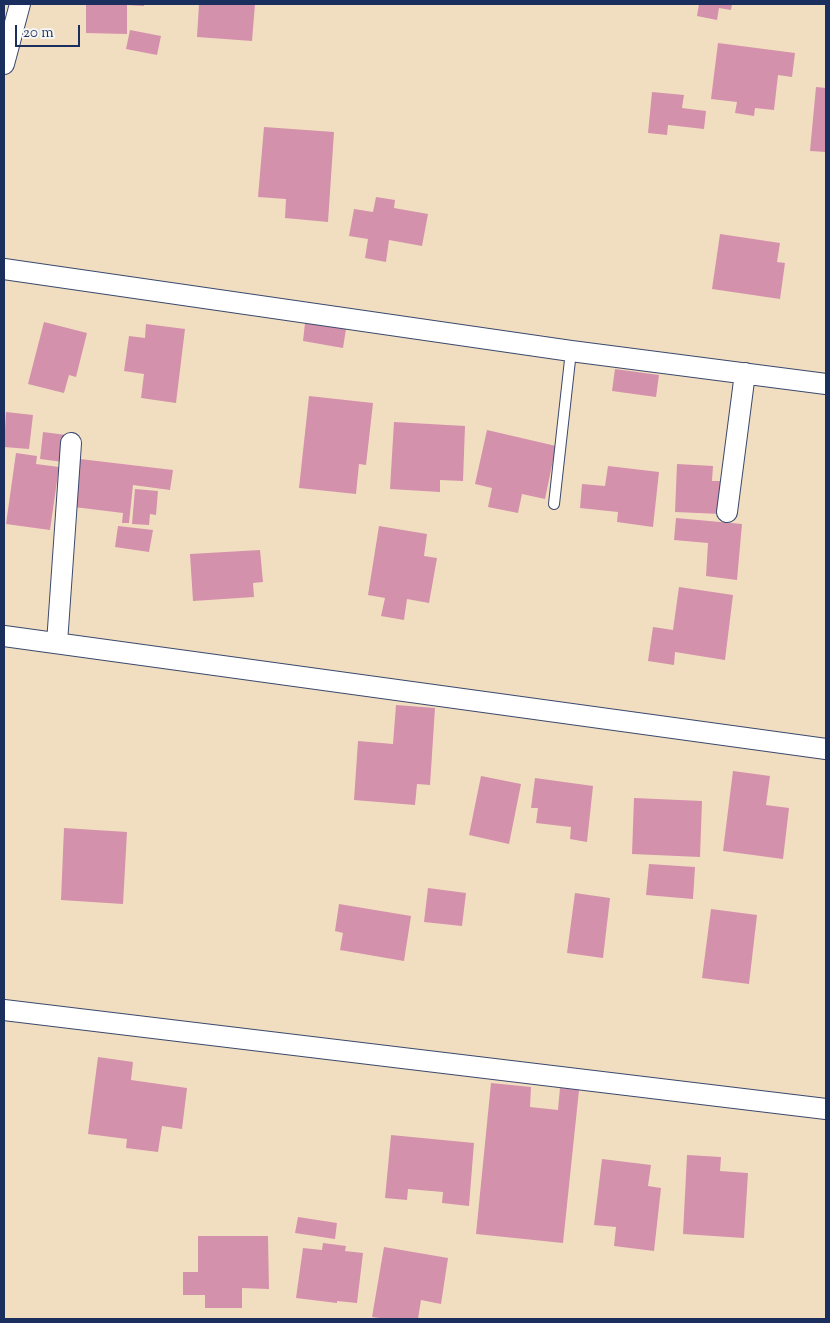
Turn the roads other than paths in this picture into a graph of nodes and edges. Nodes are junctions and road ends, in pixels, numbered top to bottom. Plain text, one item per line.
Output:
1 (20, 4) edge
2 (4, 64) edge
3 (4, 269) edge
4 (571, 351) junction
5 (745, 373) junction
6 (826, 384) edge
7 (71, 443) dead end
8 (554, 504) dead end
9 (727, 512) dead end
10 (4, 636) edge
11 (57, 643) junction
12 (826, 749) edge
13 (4, 1010) edge
14 (826, 1109) edge

1 - 2 street
3 - 4 street
4 - 5 street
4 - 8 lane
5 - 6 street
5 - 9 street
7 - 11 street
10 - 11 street
11 - 12 street
13 - 14 street

